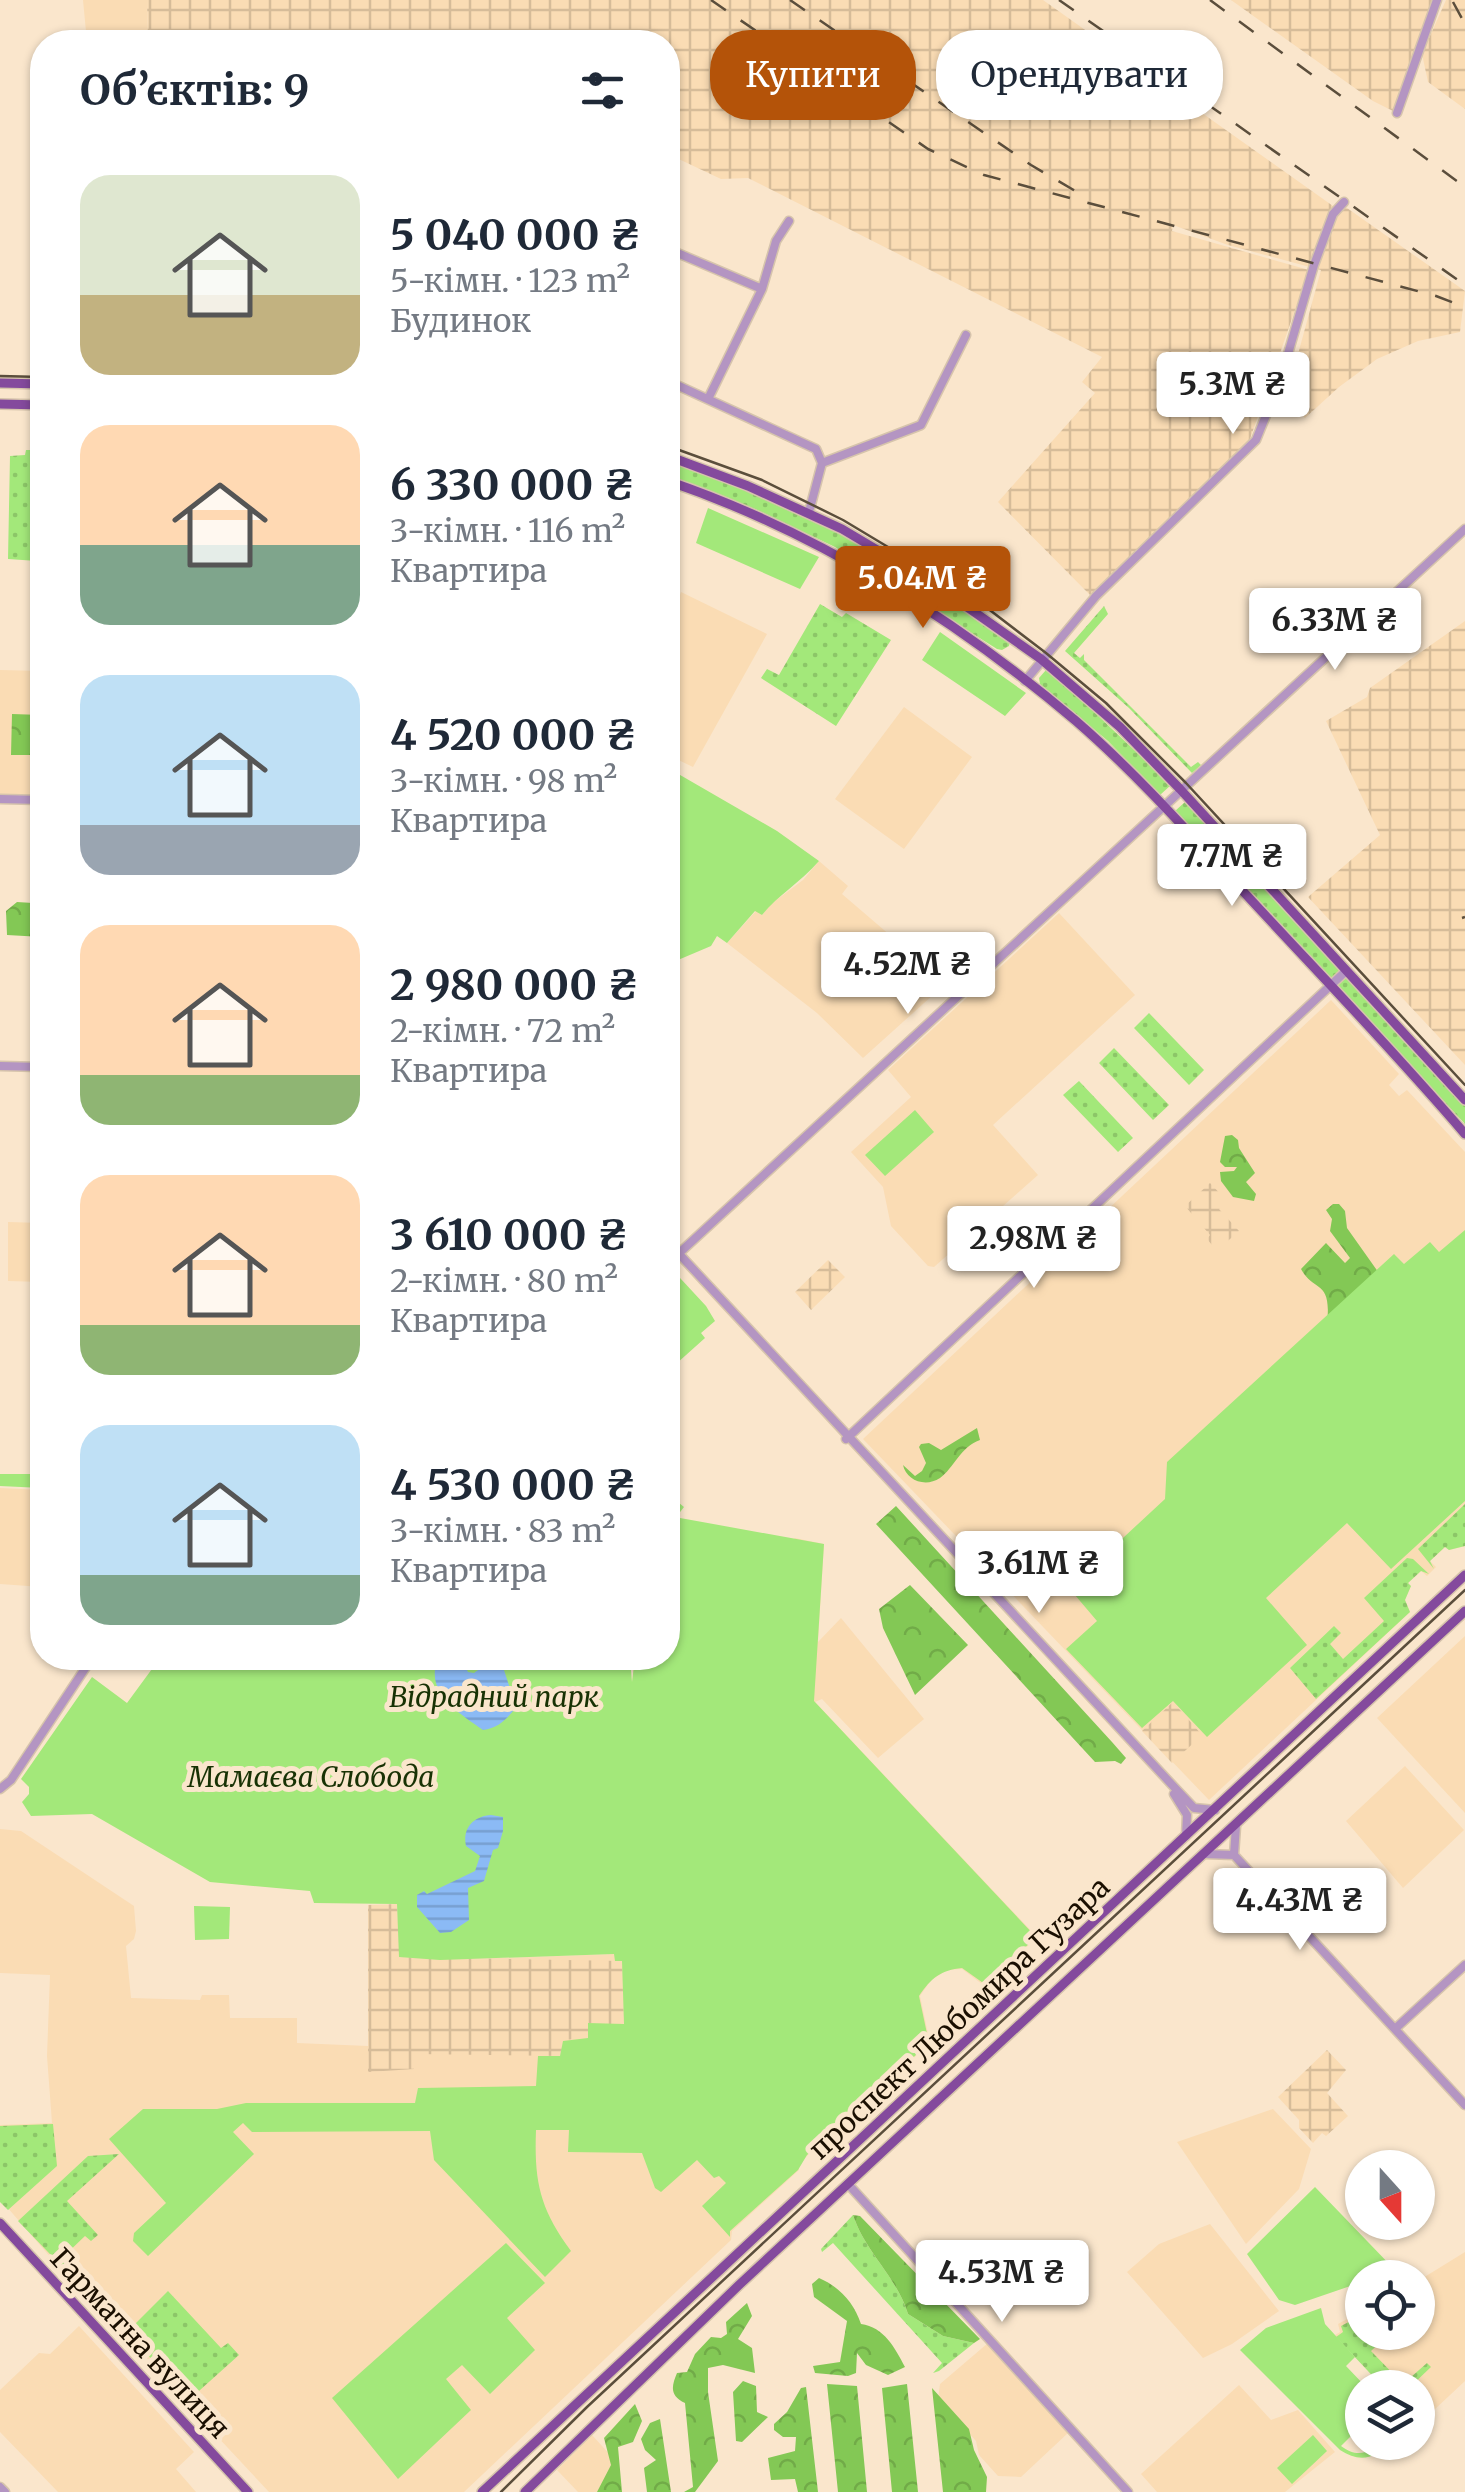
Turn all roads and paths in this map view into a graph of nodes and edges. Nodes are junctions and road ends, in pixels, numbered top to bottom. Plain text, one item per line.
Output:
1 (1437, 0) edge
2 (1397, 113) dead end
3 (1344, 202) dead end
4 (790, 221) dead end
5 (680, 254) edge
6 (762, 290) junction
7 (966, 335) dead end
8 (0, 384) edge
9 (30, 384) edge
10 (680, 386) edge
11 (708, 399) junction
12 (0, 404) edge
13 (30, 405) edge
14 (680, 461) edge
15 (822, 463) junction
16 (680, 485) edge
17 (808, 512) junction
18 (1465, 529) edge
19 (1041, 659) junction
20 (1025, 682) junction
21 (1180, 789) junction
22 (0, 799) edge
23 (30, 800) edge
24 (1162, 805) junction
25 (1346, 971) junction
26 (1331, 986) junction
27 (0, 1068) edge
28 (30, 1069) edge
29 (1465, 1100) edge
30 (1465, 1134) edge
31 (680, 1251) edge
32 (680, 1257) edge
33 (847, 1438) junction
34 (1465, 1575) edge
35 (1465, 1611) edge
36 (84, 1670) edge
37 (0, 1789) edge
38 (1215, 1810) junction
39 (1236, 1826) junction
40 (1186, 1836) junction
41 (1205, 1854) junction
42 (1234, 1855) junction
43 (1465, 1965) edge
44 (1396, 2028) junction
45 (1465, 2105) edge
46 (848, 2184) junction
47 (0, 2224) edge
48 (1125, 2488) edge
49 (248, 2492) edge
50 (482, 2492) edge
51 (525, 2492) edge
52 (1113, 2492) edge

1 - 2 street
3 - 19 street
4 - 6 street
5 - 6 street
6 - 11 street
7 - 15 street
8 - 9 main road
10 - 11 street
11 - 15 street
12 - 13 main road
14 - 17 main road
15 - 17 street
16 - 20 main road
17 - 19 main road
18 - 21 street
19 - 20 street
19 - 21 main road
20 - 24 main road
21 - 24 street
21 - 25 main road
22 - 23 street
24 - 26 main road
24 - 31 street
25 - 26 street
25 - 29 main road
26 - 30 main road
26 - 33 street
27 - 28 street
32 - 33 street
33 - 38 street
33 - 40 street
34 - 38 main road, проспект Любомира Гузара
35 - 39 main road, проспект Любомира Гузара
36 - 37 street
38 - 40 main road, проспект Любомира Гузара
39 - 41 main road, проспект Любомира Гузара
39 - 42 street
40 - 50 main road, проспект Любомира Гузара
41 - 42 street
41 - 46 main road, проспект Любомира Гузара
42 - 44 street
43 - 44 street
44 - 45 street
46 - 48 street
46 - 51 main road, проспект Любомира Гузара
47 - 49 main road, Гарматна вулиця
48 - 52 street

